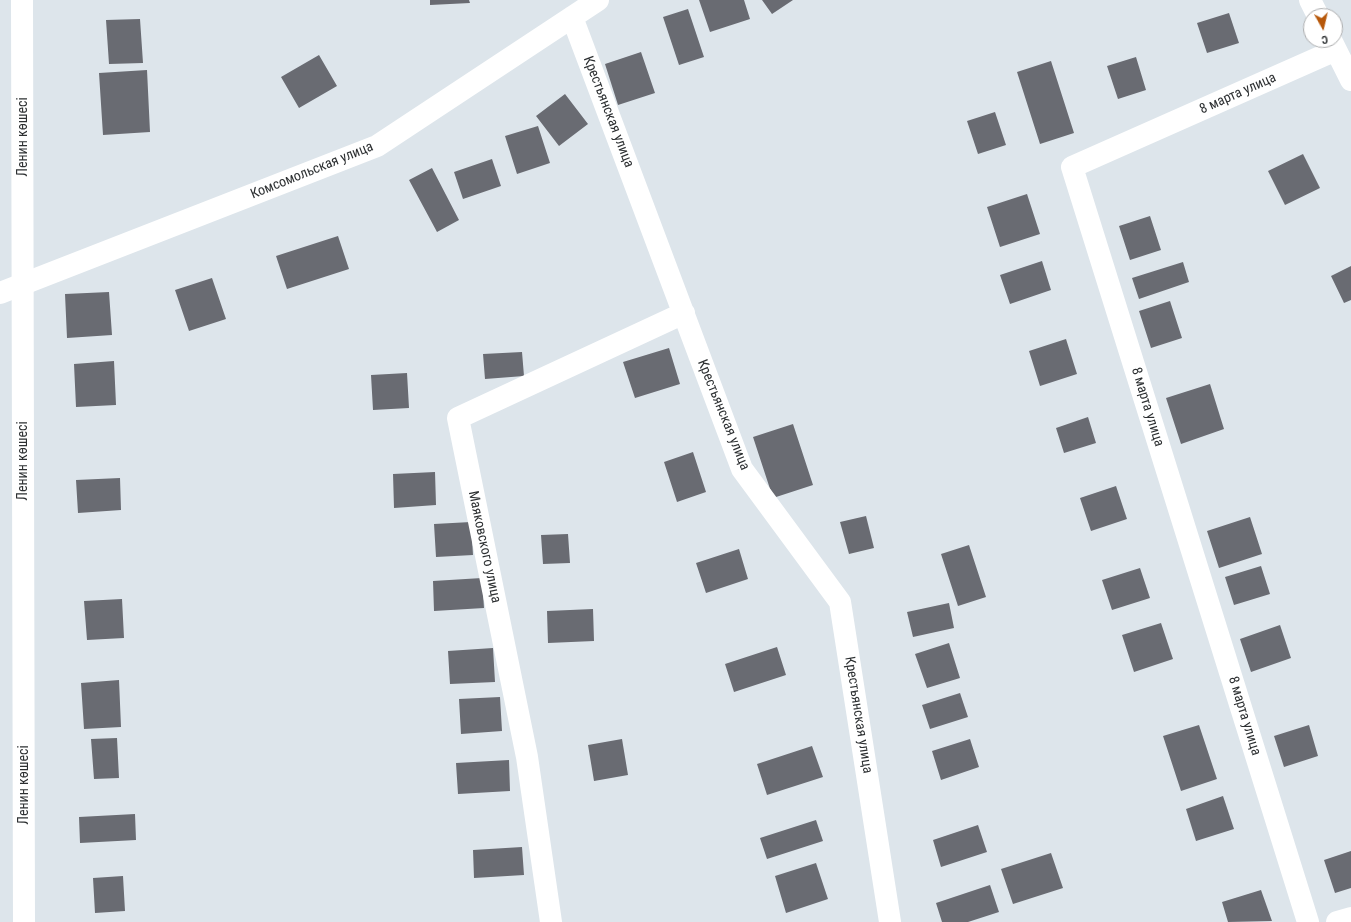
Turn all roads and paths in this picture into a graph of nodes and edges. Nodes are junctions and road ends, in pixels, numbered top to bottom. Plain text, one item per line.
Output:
1 (22, 0) edge
2 (598, 0) edge
3 (572, 17) junction
4 (1327, 48) edge
5 (1335, 48) edge
6 (1351, 80) edge
7 (23, 284) junction
8 (0, 293) edge
9 (684, 313) junction
10 (1351, 918) edge
11 (24, 922) edge
12 (551, 922) edge
13 (890, 922) edge
14 (1308, 922) edge
15 (1337, 922) edge

1 - 7 street, Ленин көшесі
2 - 3 street, Комсомольская улица
3 - 7 street, Комсомольская улица
3 - 9 street, Крестьянская улица
4 - 14 street, 8 марта улица
5 - 6 street
7 - 8 street, Комсомольская улица
7 - 11 street, Ленин көшесі
9 - 12 street, Маяковского улица
9 - 13 street, Крестьянская улица
10 - 15 street

